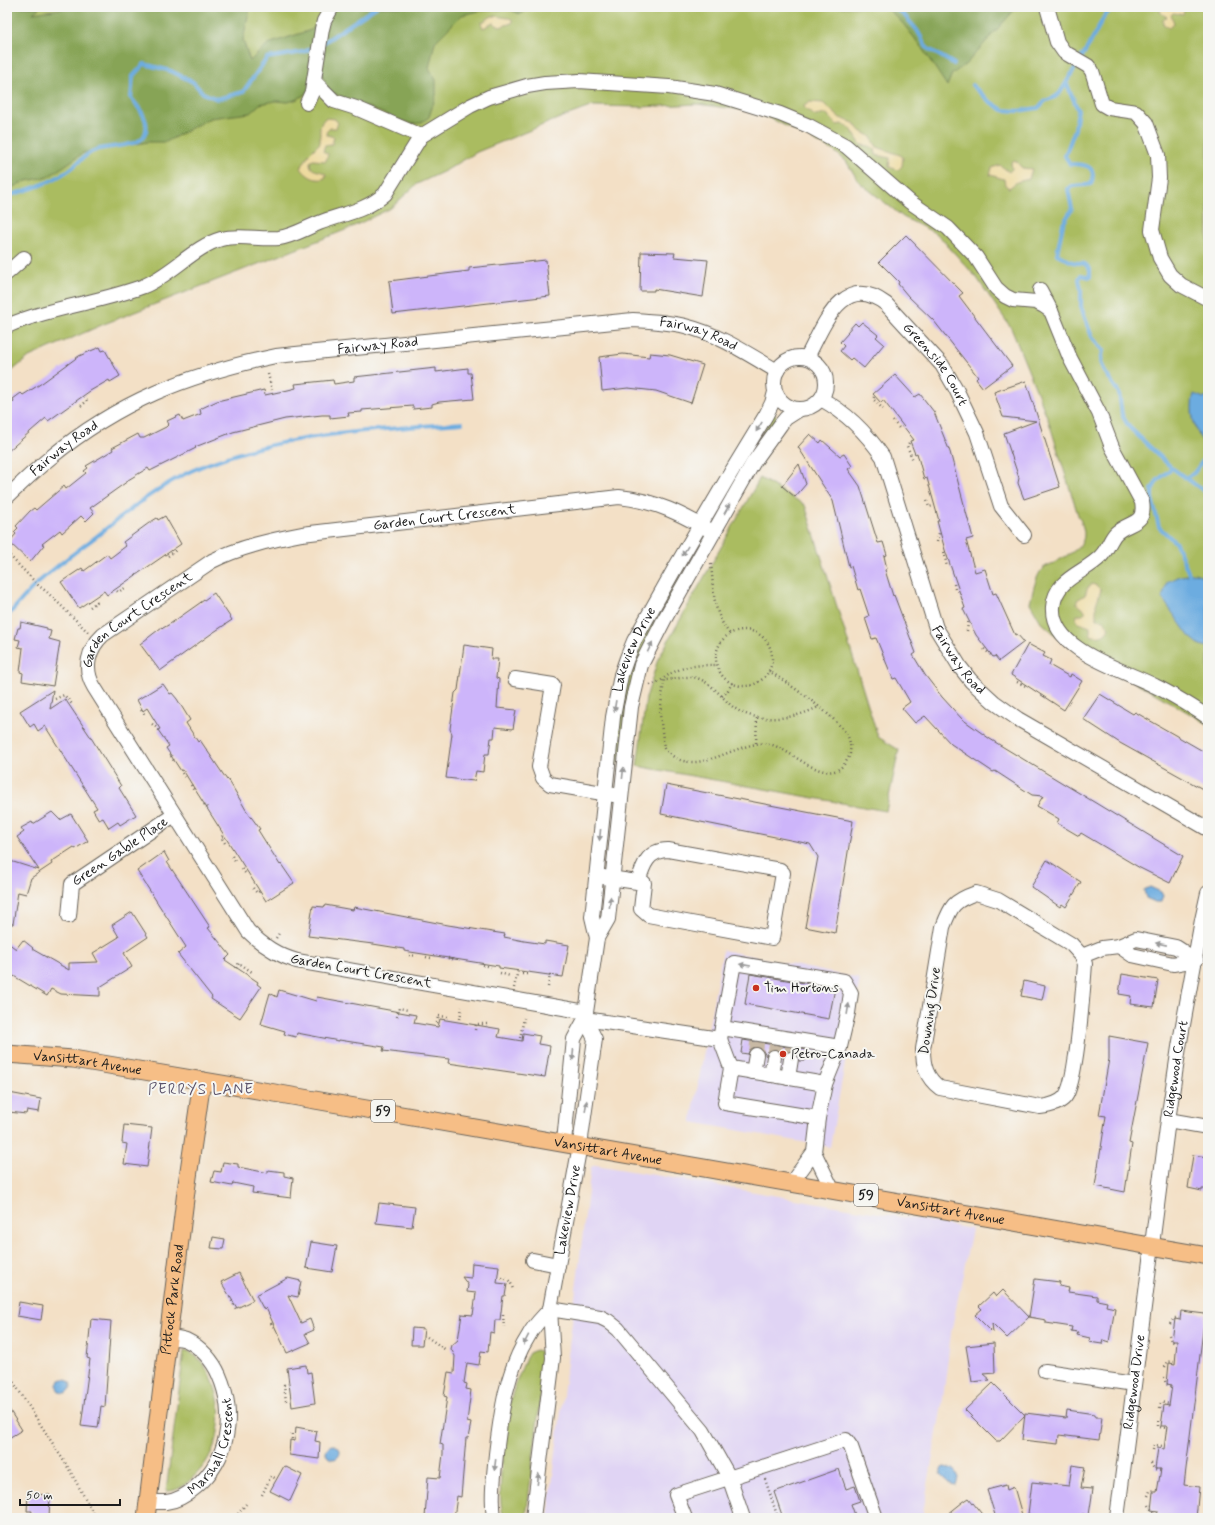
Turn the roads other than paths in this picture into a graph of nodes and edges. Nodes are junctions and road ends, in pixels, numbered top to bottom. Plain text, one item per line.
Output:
1 (332, 7) edge
2 (1047, 7) edge
3 (314, 81) junction
4 (307, 103) dead end
5 (421, 136) junction
6 (24, 258) dead end
7 (7, 273) edge
8 (1040, 290) dead end
9 (1208, 299) edge
10 (1051, 312) junction
11 (7, 326) edge
12 (807, 357) junction
13 (777, 371) junction
14 (775, 392) junction
15 (820, 399) junction
16 (800, 410) junction
17 (7, 497) edge
18 (700, 525) junction
19 (713, 532) junction
20 (1024, 535) dead end
21 (515, 679) dead end
22 (1208, 716) edge
23 (605, 793) junction
24 (620, 796) junction
25 (174, 815) junction
26 (1208, 829) edge
27 (596, 876) junction
28 (612, 878) junction
29 (638, 882) junction
30 (1208, 893) edge
31 (69, 916) dead end
32 (597, 938) junction
33 (1082, 956) junction
34 (1196, 960) junction
35 (586, 1015) junction
36 (721, 1034) junction
37 (757, 1044) junction
38 (776, 1047) junction
39 (840, 1047) junction
40 (792, 1049) junction
41 (7, 1054) edge
42 (731, 1068) junction
43 (753, 1072) junction
44 (771, 1075) junction
45 (788, 1078) junction
46 (202, 1081) junction
47 (825, 1084) junction
48 (818, 1118) junction
49 (1168, 1120) junction
50 (1208, 1127) edge
51 (572, 1143) junction
52 (814, 1152) junction
53 (792, 1182) junction
54 (832, 1190) junction
55 (1152, 1246) junction
56 (1208, 1256) edge
57 (533, 1260) dead end
58 (558, 1265) junction
59 (550, 1309) junction
60 (168, 1337) junction
61 (1045, 1371) dead end
62 (1134, 1384) junction
63 (729, 1477) junction
64 (147, 1510) edge
65 (494, 1518) edge
66 (533, 1518) edge
67 (685, 1518) edge
68 (743, 1518) edge
69 (876, 1518) edge
70 (1118, 1518) edge

1 - 3 street
2 - 9 street
3 - 4 street
3 - 5 street
5 - 10 street
5 - 11 street
6 - 7 street
8 - 10 street
10 - 22 street
12 - 13 street
12 - 15 street
12 - 20 street, Greenside Court
13 - 14 street
13 - 17 street, Fairway Road
14 - 16 street
14 -> 18 street, Lakeview Drive
15 - 16 street
15 - 26 street, Fairway Road
19 -> 16 street, Lakeview Drive
18 - 19 street, Garden Court Crescent
18 -> 23 street, Lakeview Drive
18 - 25 street, Garden Court Crescent
24 -> 19 street, Lakeview Drive
21 - 23 street
23 - 24 street
23 -> 27 street, Lakeview Drive
24 - 28 street, Lakeview Drive
25 - 31 street, Green Gable Place
25 - 35 street, Garden Court Crescent
27 - 28 street
27 - 32 street, Lakeview Drive
28 - 29 street
32 -> 28 street, Lakeview Drive
29 - 29 street
30 - 34 street, Ridgewood Court
32 - 35 street, Lakeview Drive
33 - 33 street, Downing Drive
33 - 34 street
34 - 49 street, Ridgewood Court
35 - 36 street, Garden Court Crescent
35 -> 51 street, Lakeview Drive
51 -> 35 street, Lakeview Drive
36 - 37 street, Garden Court Crescent
39 -> 36 street
36 - 42 street
37 - 38 street, Garden Court Crescent
37 - 43 street
38 - 40 street, Garden Court Crescent
38 - 44 street
39 - 40 street, Garden Court Crescent
39 - 47 street
40 - 45 street
41 - 46 main road, Vansittart Avenue / 59
42 - 43 street
42 - 48 street
43 - 44 street
44 - 45 street
45 - 47 street
46 - 51 main road, Vansittart Avenue / 59
46 - 60 main road, Pittock Park Road
47 - 48 street
48 - 52 street
49 - 50 street
49 - 55 street, Ridgewood Court
51 - 53 main road, Vansittart Avenue / 59
51 - 58 street, Lakeview Drive
52 - 53 street
52 - 54 street
53 - 54 main road, Vansittart Avenue / 59
54 - 55 main road, Vansittart Avenue / 59
55 - 56 main road, Vansittart Avenue / 59
55 - 62 street, Ridgewood Drive
57 - 58 street
58 - 59 street, Lakeview Drive
59 - 63 street
59 -> 65 street, Lakeview Drive
66 -> 59 street, Lakeview Drive
60 - 64 main road, Pittock Park Road
60 - 64 street, Marshall Crescent
61 - 62 street
62 - 70 street, Ridgewood Drive
63 - 67 street
63 - 68 street
63 - 69 street

